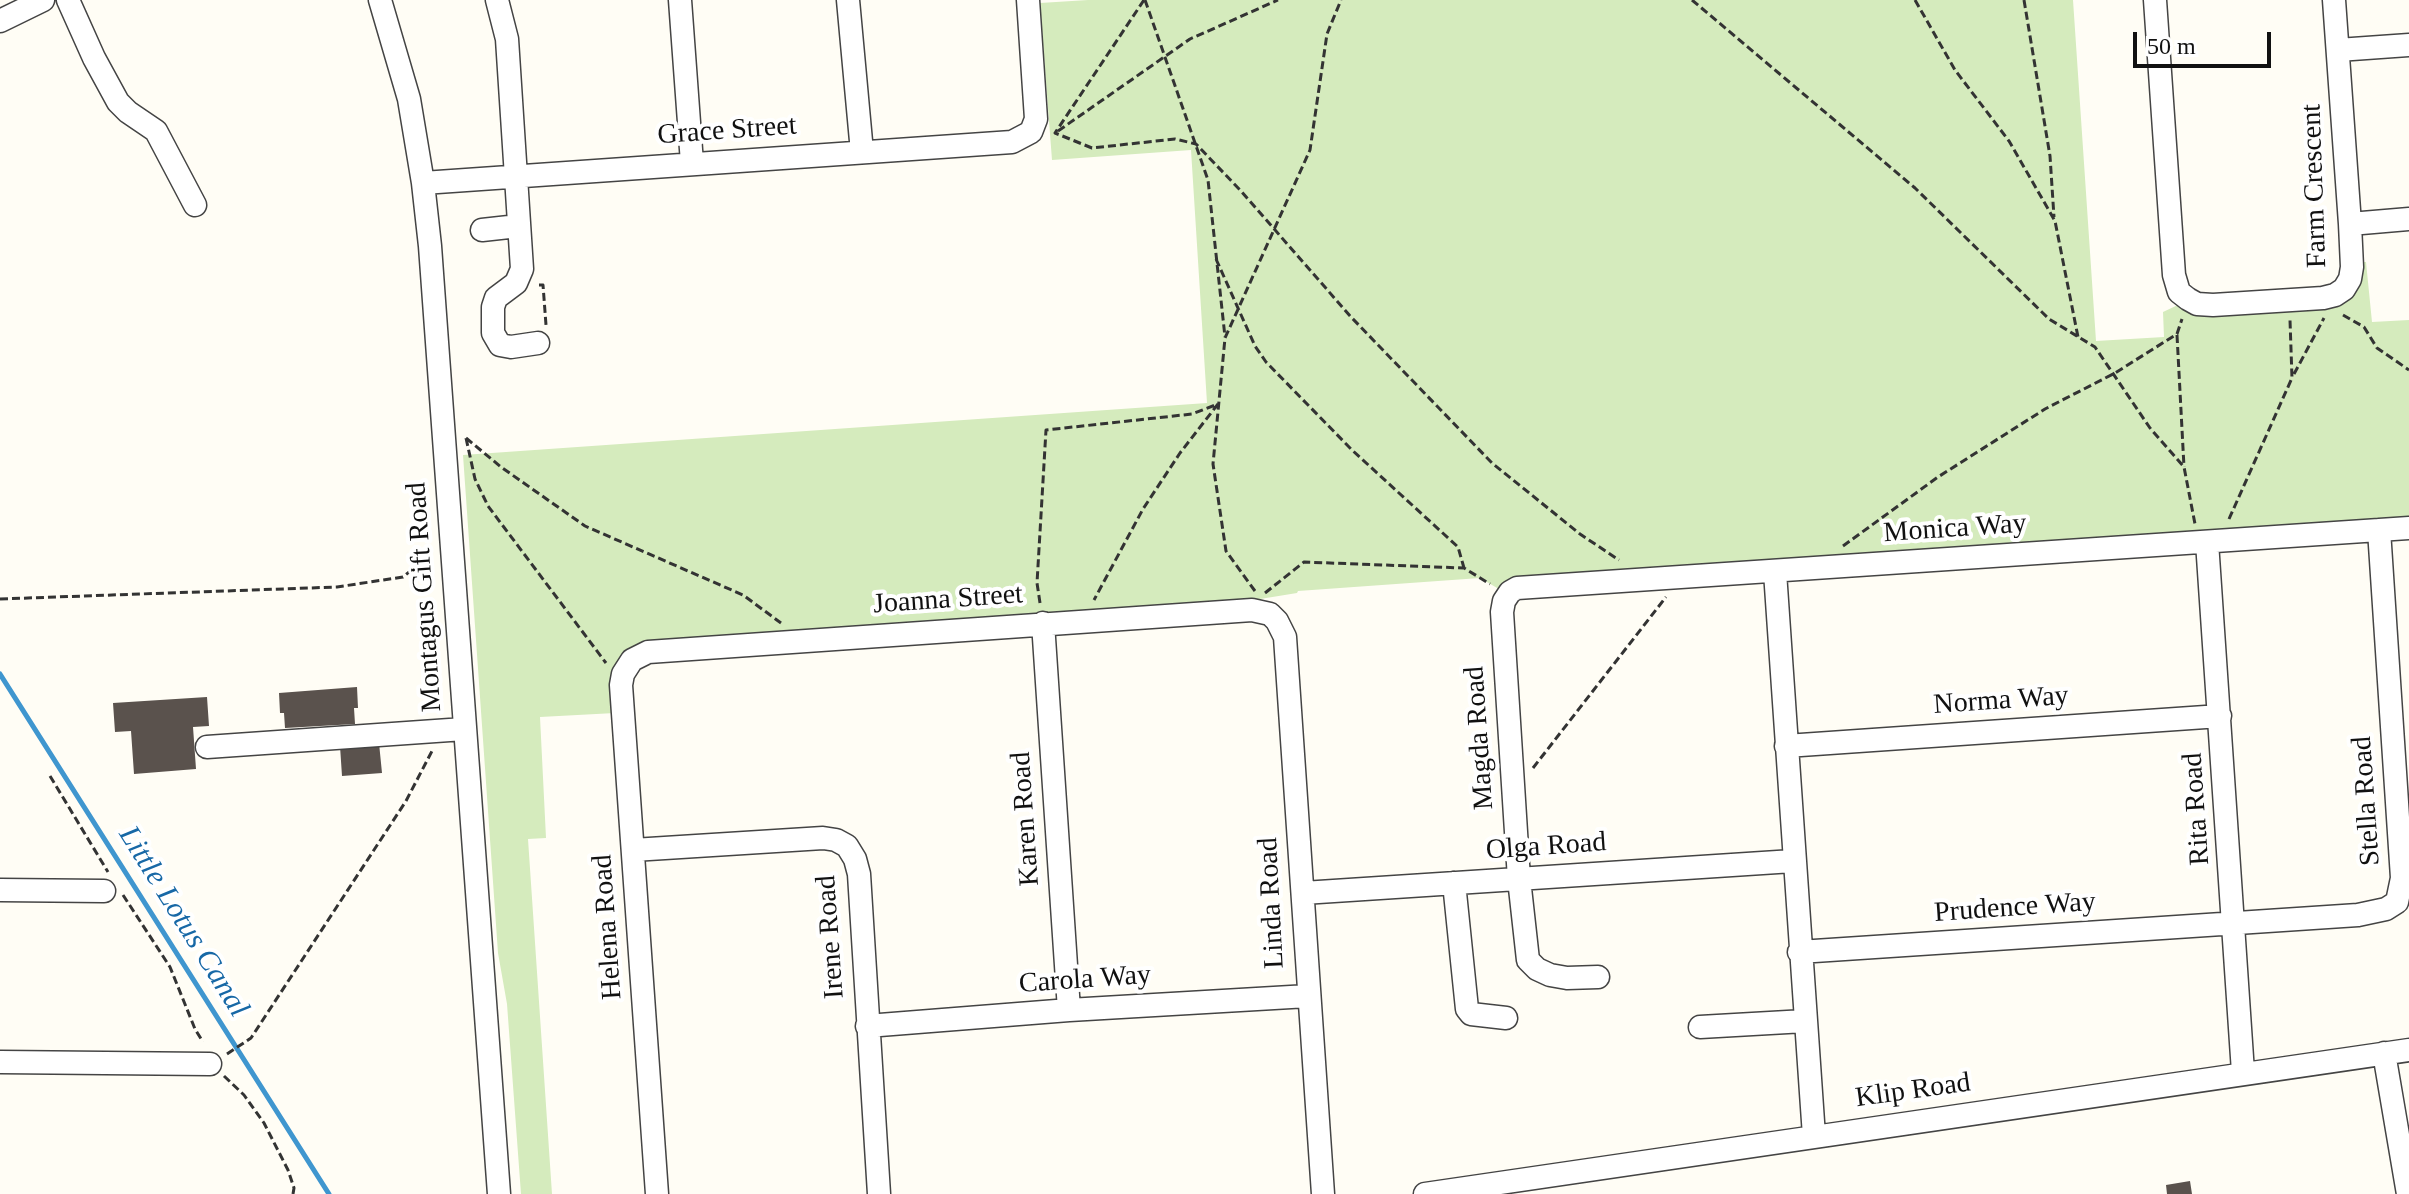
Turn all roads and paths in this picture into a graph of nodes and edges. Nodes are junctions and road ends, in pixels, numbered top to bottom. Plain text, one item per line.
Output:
1 (43, 0) edge
2 (68, 0) edge
3 (380, 0) edge
4 (497, 0) edge
5 (680, 0) edge
6 (848, 0) edge
7 (1028, 0) edge
8 (1144, 0) edge
9 (1278, 0) edge
10 (1341, 0) edge
11 (1692, 0) edge
12 (1915, 0) edge
13 (2024, 0) edge
14 (2155, 0) edge
15 (2334, 0) edge
16 (0, 21) edge
17 (2409, 45) edge
18 (2338, 50) junction
19 (1165, 56) junction
20 (1031, 132) junction
21 (1055, 133) junction
22 (1196, 144) junction
23 (862, 152) junction
24 (692, 163) junction
25 (517, 176) junction
26 (423, 183) junction
27 (195, 205) dead end
28 (2409, 219) edge
29 (2055, 221) junction
30 (2350, 224) junction
31 (518, 226) junction
32 (482, 230) dead end
33 (1275, 230) junction
34 (1216, 259) junction
35 (516, 283) junction
36 (2188, 299) junction
37 (2289, 300) junction
38 (2332, 302) junction
39 (1238, 309) junction
40 (2177, 334) junction
41 (1225, 338) junction
42 (2078, 339) junction
43 (538, 343) joint
44 (2409, 370) edge
45 (2115, 373) junction
46 (2292, 378) junction
47 (1218, 404) junction
48 (459, 434) dead end
49 (466, 438) junction
50 (2184, 467) junction
51 (2229, 519) dead end
52 (2409, 528) edge
53 (2379, 530) junction
54 (2207, 542) junction
55 (430, 555) dead end
56 (1464, 568) junction
57 (1810, 570) junction
58 (1775, 572) junction
59 (1659, 580) junction
60 (1508, 595) junction
61 (0, 599) edge
62 (1270, 614) joint
63 (1083, 620) junction
64 (1043, 623) junction
65 (806, 640) junction
66 (632, 660) joint
67 (621, 685) junction
68 (2220, 716) junction
69 (454, 730) junction
70 (1786, 746) junction
71 (207, 747) dead end
72 (50, 776) dead end
73 (1513, 785) junction
74 (633, 850) junction
75 (1793, 861) junction
76 (1519, 879) junction
77 (110, 883) junction
78 (1454, 883) junction
79 (0, 890) edge
80 (1303, 893) junction
81 (2403, 909) edge
82 (2234, 924) junction
83 (1799, 952) junction
84 (1598, 977) dead end
85 (1308, 996) junction
86 (1069, 1010) junction
87 (1506, 1018) dead end
88 (1805, 1021) junction
89 (867, 1026) junction
90 (1700, 1027) dead end
91 (2409, 1050) edge
92 (2384, 1053) junction
93 (216, 1061) junction
94 (0, 1062) edge
95 (2243, 1072) junction
96 (1814, 1136) junction
97 (2405, 1148) edge
98 (1452, 1192) edge
99 (293, 1194) edge
100 (499, 1194) edge
101 (657, 1194) edge
102 (879, 1194) edge
103 (1323, 1194) edge
104 (1425, 1194) edge
105 (2408, 1194) edge

1 - 16 street
2 - 27 street
3 - 26 street, Montagus Gift Road
4 - 25 street
5 - 24 street
6 - 23 street
7 - 20 street
8 - 19 path
8 - 21 path
9 - 19 path
10 - 33 path
11 - 42 path
12 - 29 path
13 - 29 path
14 - 36 street
15 - 18 street, Farm Crescent
17 - 18 street
18 - 30 street, Farm Crescent
19 - 21 path
19 - 22 path
20 - 21 path
20 - 23 street, Grace Street
21 - 22 path
22 - 33 path
22 - 34 path
23 - 24 street, Grace Street
24 - 25 street, Grace Street
25 - 26 street, Grace Street
25 - 31 street
26 - 69 street, Montagus Gift Road
28 - 30 street
29 - 42 path
30 - 38 street, Farm Crescent
31 - 32 street
31 - 35 street
33 - 39 path
33 - 59 path
34 - 39 path
34 - 41 path
35 - 43 path
35 - 43 street
36 - 37 street, Farm Crescent
36 - 40 path
37 - 38 street, Farm Crescent
37 - 46 path
38 - 44 path
38 - 46 path
39 - 41 path
39 - 56 path
40 - 45 path
40 - 50 path
41 - 47 path
42 - 45 path
45 - 50 path
45 - 57 path
46 - 51 path
47 - 56 path
47 - 63 path
47 - 64 path
48 - 49 path
49 - 65 path
49 - 67 path
50 - 54 path
52 - 53 street, Monica Way
53 - 54 street, Monica Way
53 - 81 street, Stella Road
54 - 57 street, Monica Way
54 - 68 street, Rita Road
55 - 61 path
56 - 60 path
57 - 58 street, Monica Way
58 - 59 street, Monica Way
58 - 70 street
59 - 60 street, Monica Way
59 - 73 path
60 - 73 street, Magda Road
62 - 63 street, Joanna Street
62 - 80 street, Linda Road
63 - 64 street, Joanna Street
64 - 65 street, Joanna Street
64 - 86 street, Karen Road
65 - 66 street, Joanna Street
66 - 67 street, Helena Road
67 - 74 street, Helena Road
68 - 70 street, Norma Way
68 - 82 street, Rita Road
69 - 71 street
69 - 93 path
69 - 100 street, Montagus Gift Road
70 - 75 street
72 - 77 path
73 - 76 street, Magda Road
74 - 89 street, Irene Road
74 - 101 street, Helena Road
75 - 76 street, Olga Road
75 - 83 street
76 - 78 street, Olga Road
76 - 84 street, Magda Road
77 - 79 street
77 - 93 path
78 - 80 street, Olga Road
78 - 87 street
80 - 85 street, Linda Road
81 - 82 street, Stella Road
82 - 83 street, Prudence Way
82 - 95 street, Rita Road
83 - 88 street
85 - 86 street, Carola Way
85 - 103 street, Linda Road
86 - 89 street, Carola Way
88 - 90 street
88 - 96 street
89 - 102 street, Irene Road
91 - 92 street, Klip Road
92 - 95 street, Klip Road
92 - 97 street
93 - 94 street
93 - 99 path
95 - 96 street, Klip Road
96 - 98 street, Klip Road
97 - 105 street
98 - 104 street, Klip Road

